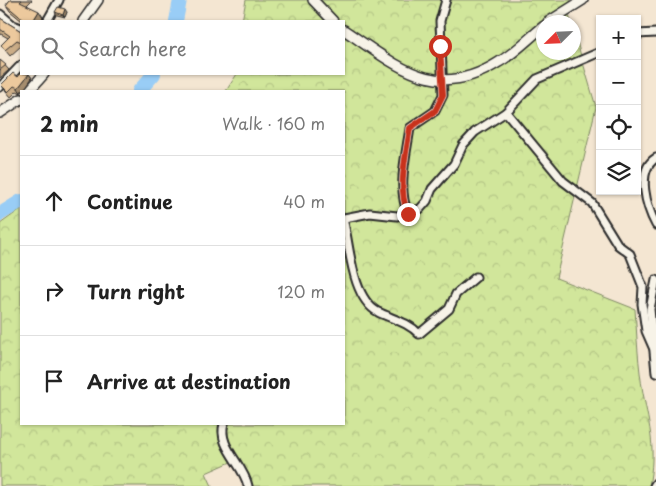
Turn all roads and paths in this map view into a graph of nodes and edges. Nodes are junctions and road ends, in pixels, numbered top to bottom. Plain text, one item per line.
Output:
1 (59, 0) edge
2 (98, 0) edge
3 (313, 0) edge
4 (446, 0) edge
5 (583, 0) edge
6 (0, 14) edge
7 (559, 15) edge
8 (48, 20) edge
9 (85, 20) edge
10 (332, 20) edge
11 (20, 28) edge
12 (345, 31) edge
13 (536, 33) edge
14 (656, 33) edge
15 (641, 34) edge
16 (596, 54) edge
17 (20, 66) edge
18 (43, 75) edge
19 (442, 81) junction
20 (0, 88) edge
21 (31, 90) edge
22 (20, 100) edge
23 (506, 112) junction
24 (0, 113) edge
25 (656, 158) edge
26 (408, 214) junction
27 (345, 218) edge
28 (656, 225) edge
29 (345, 229) edge
30 (351, 263) junction
31 (345, 267) edge
32 (476, 277) dead end
33 (656, 280) edge
34 (653, 346) junction
35 (656, 373) edge
36 (224, 425) edge
37 (248, 486) edge

1 - 8 street
2 - 9 street
3 - 10 street
4 - 19 street
5 - 7 street
6 - 11 street
12 - 19 street
13 - 19 street
14 - 15 street
16 - 23 street
17 - 20 street
18 - 21 street
19 - 26 street
22 - 24 street
23 - 26 street
23 - 34 street
25 - 28 street
26 - 27 street
29 - 30 street
30 - 31 street
30 - 32 street
33 - 34 street
34 - 35 street
36 - 37 street

